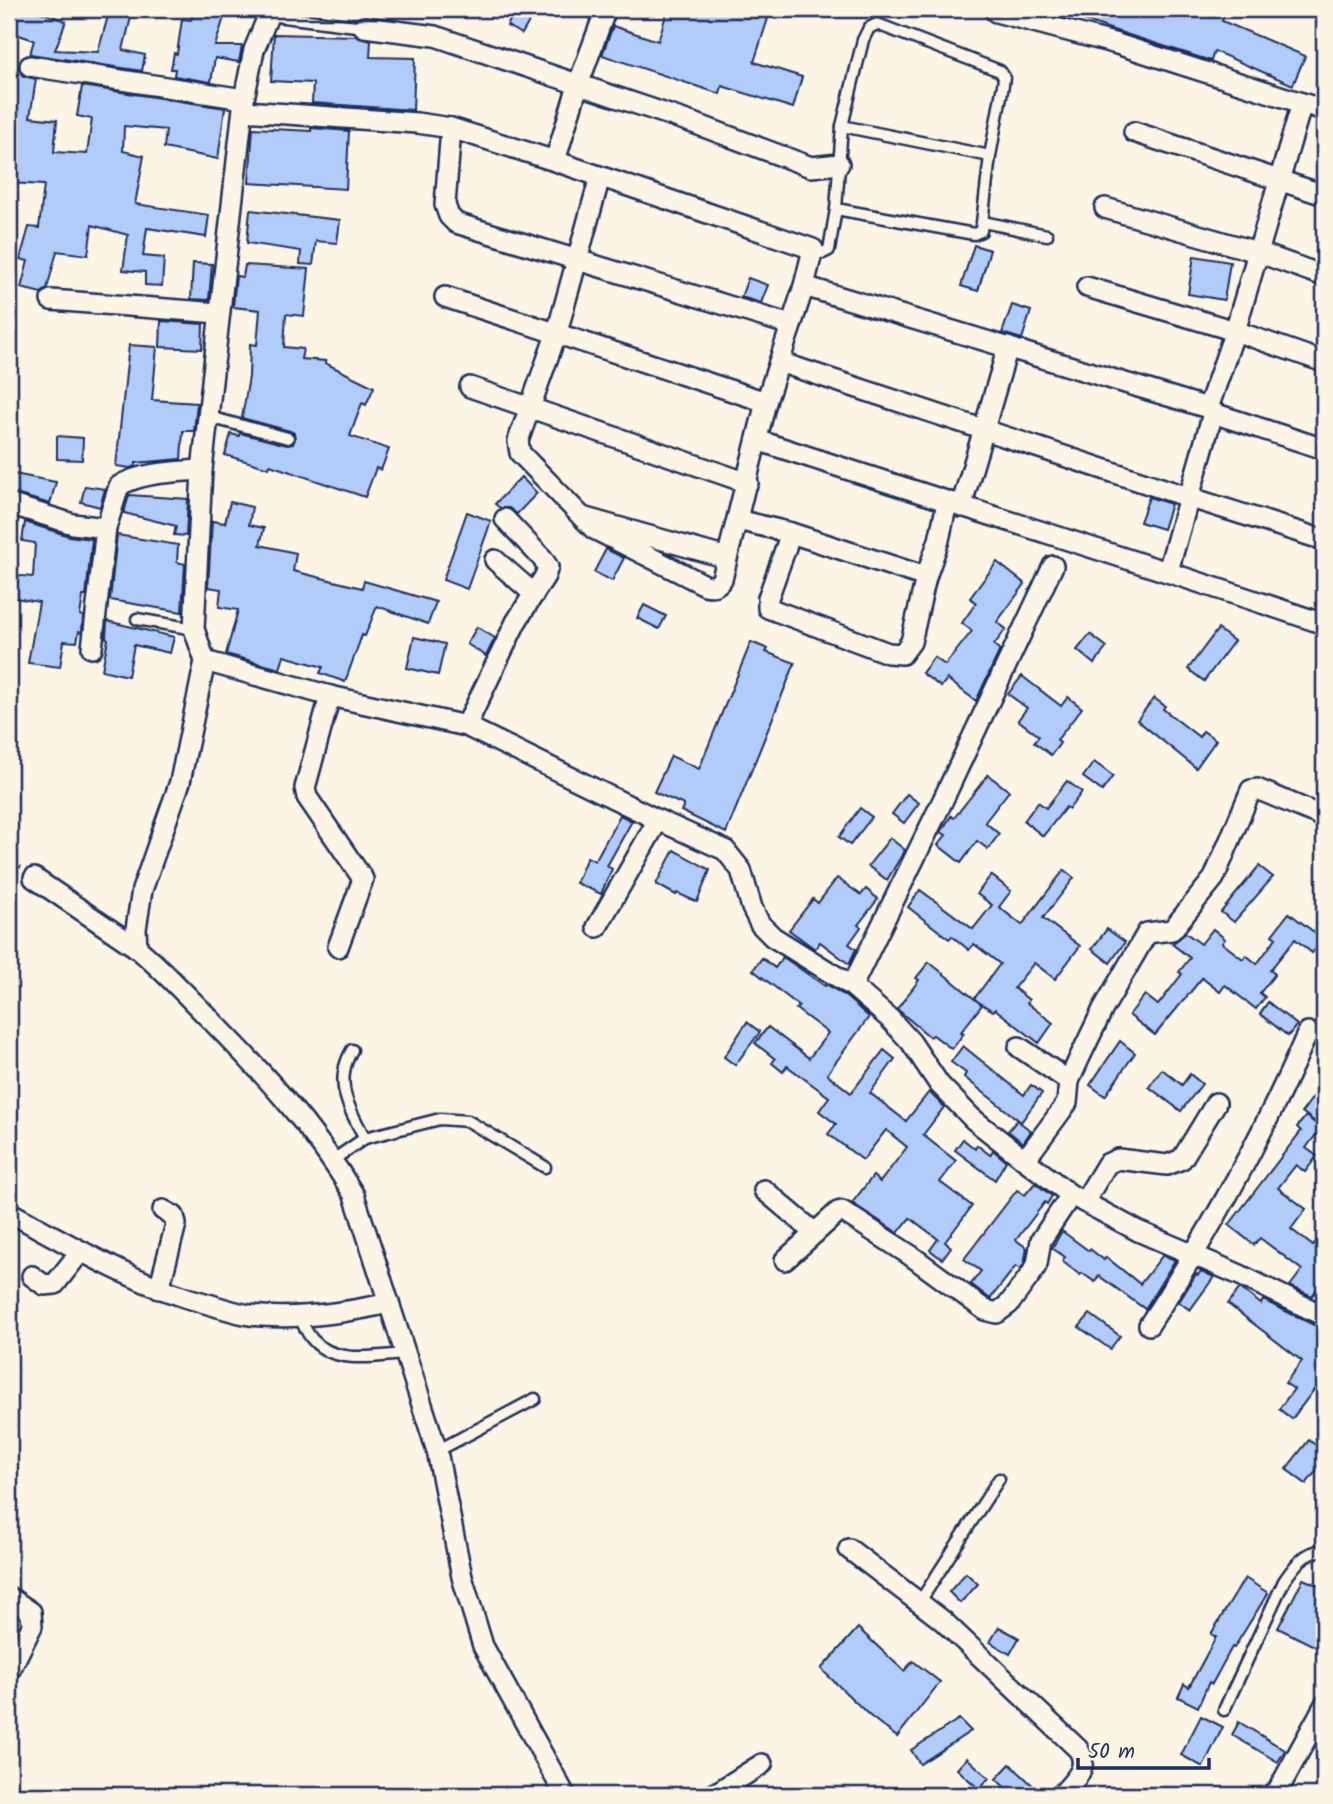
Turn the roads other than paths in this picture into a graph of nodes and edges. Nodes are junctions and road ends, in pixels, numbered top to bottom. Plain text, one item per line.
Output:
1 (606, 9) edge
2 (269, 12) edge
3 (996, 12) dead end
4 (364, 27) joint
5 (30, 66) dead end
6 (578, 85) junction
7 (1302, 103) junction
8 (244, 105) junction
9 (1324, 110) edge
10 (842, 126) junction
11 (451, 128) junction
12 (1134, 132) dead end
13 (990, 156) junction
14 (555, 161) junction
15 (839, 164) junction
16 (600, 177) junction
17 (1280, 181) junction
18 (1324, 195) edge
19 (1105, 208) dead end
20 (836, 209) junction
21 (983, 222) junction
22 (1047, 235) dead end
23 (813, 249) junction
24 (1257, 253) junction
25 (577, 258) junction
26 (1324, 276) edge
27 (804, 286) junction
28 (1087, 287) dead end
29 (445, 297) dead end
30 (51, 300) dead end
31 (218, 313) junction
32 (792, 325) junction
33 (1235, 331) junction
34 (557, 332) junction
35 (1008, 347) junction
36 (779, 362) junction
37 (1324, 362) edge
38 (470, 387) dead end
39 (766, 402) junction
40 (529, 407) junction
41 (1210, 411) junction
42 (209, 417) junction
43 (984, 429) junction
44 (288, 438) dead end
45 (757, 440) junction
46 (1324, 449) edge
47 (202, 470) junction
48 (748, 483) junction
49 (1188, 497) junction
50 (9, 504) edge
51 (954, 505) junction
52 (582, 517) junction
53 (505, 519) dead end
54 (738, 520) junction
55 (106, 527) junction
56 (791, 533) junction
57 (1324, 540) edge
58 (727, 558) junction
59 (495, 560) dead end
60 (1053, 566) dead end
61 (1168, 571) junction
62 (926, 577) junction
63 (534, 594) junction
64 (137, 619) dead end
65 (1324, 624) edge
66 (194, 629) junction
67 (92, 648) dead end
68 (205, 661) junction
69 (330, 696) junction
70 (467, 726) junction
71 (1324, 817) edge
72 (658, 820) junction
73 (34, 878) dead end
74 (597, 927) dead end
75 (338, 947) dead end
76 (137, 948) junction
77 (852, 986) junction
78 (1308, 1032) dead end
79 (1019, 1046) dead end
80 (352, 1050) dead end
81 (1069, 1081) junction
82 (1216, 1103) dead end
83 (365, 1138) junction
84 (333, 1160) junction
85 (1025, 1160) junction
86 (545, 1167) dead end
87 (764, 1190) dead end
88 (1078, 1199) junction
89 (163, 1210) dead end
90 (9, 1212) edge
91 (816, 1233) junction
92 (81, 1251) junction
93 (1195, 1255) junction
94 (785, 1260) dead end
95 (32, 1276) dead end
96 (159, 1289) junction
97 (389, 1303) junction
98 (299, 1315) junction
99 (1324, 1316) edge
100 (1149, 1325) dead end
101 (405, 1354) junction
102 (535, 1399) dead end
103 (437, 1451) junction
104 (999, 1479) dead end
105 (849, 1549) dead end
106 (1324, 1550) edge
107 (9, 1597) edge
108 (919, 1603) junction
109 (9, 1672) edge
110 (1324, 1706) edge
111 (1224, 1710) dead end
112 (762, 1764) dead end
113 (565, 1795) edge
114 (713, 1795) edge
115 (1061, 1795) edge
116 (1271, 1795) edge

1 - 6 street
2 - 4 lane
2 - 8 street
3 - 7 street
4 - 6 street
5 - 8 street
6 - 14 street
6 - 15 street
7 - 9 street
7 - 17 street
8 - 11 street
8 - 31 street
10 - 13 lane
10 - 13 lane
10 - 15 lane
11 - 14 street
11 - 25 street
12 - 17 street
13 - 21 lane
14 - 16 street
15 - 20 lane
16 - 23 street
16 - 25 street
17 - 18 street
17 - 24 street
19 - 24 street
20 - 21 lane
20 - 23 lane
21 - 22 lane
23 - 27 street
24 - 26 street
24 - 33 street
25 - 32 street
25 - 34 street
27 - 32 street
27 - 35 street
28 - 33 street
29 - 34 street
30 - 31 street
31 - 42 street
32 - 36 street
33 - 37 street
33 - 41 street
34 - 39 street
34 - 40 street
35 - 41 street
35 - 43 street
36 - 39 street
36 - 43 street
38 - 40 street
39 - 45 street
40 - 48 street
40 - 52 street
41 - 46 street
41 - 49 street
42 - 44 lane
42 - 47 street
43 - 49 street
43 - 51 street
45 - 48 street
45 - 51 street
47 - 55 street
47 - 66 street
48 - 54 street
49 - 57 street
49 - 61 street
50 - 55 street
51 - 61 street
51 - 62 street
52 - 58 street
52 - 58 street
53 - 63 street
54 - 56 street
54 - 58 street
55 - 67 street
56 - 62 street
56 - 62 street
59 - 63 street
60 - 77 street
61 - 65 street
63 - 70 street
64 - 66 lane
66 - 68 street
68 - 69 street
68 - 76 street
69 - 70 street
69 - 75 street
70 - 72 street
71 - 81 street
72 - 74 street
72 - 77 street
73 - 76 street
76 - 84 street
77 - 85 street
78 - 93 street
79 - 81 street
80 - 83 lane
81 - 85 street
82 - 88 street
83 - 84 lane
83 - 86 lane
84 - 97 street
85 - 88 street
87 - 91 street
88 - 91 street
88 - 93 street
89 - 96 street
90 - 92 street
91 - 94 street
92 - 95 street
92 - 96 street
93 - 99 street
93 - 100 street
96 - 98 street
97 - 98 street
97 - 101 street
98 - 101 lane
101 - 103 street
102 - 103 lane
103 - 113 street
104 - 108 lane
105 - 108 street
106 - 111 lane
107 - 109 street
108 - 115 street
110 - 116 street
112 - 114 street

